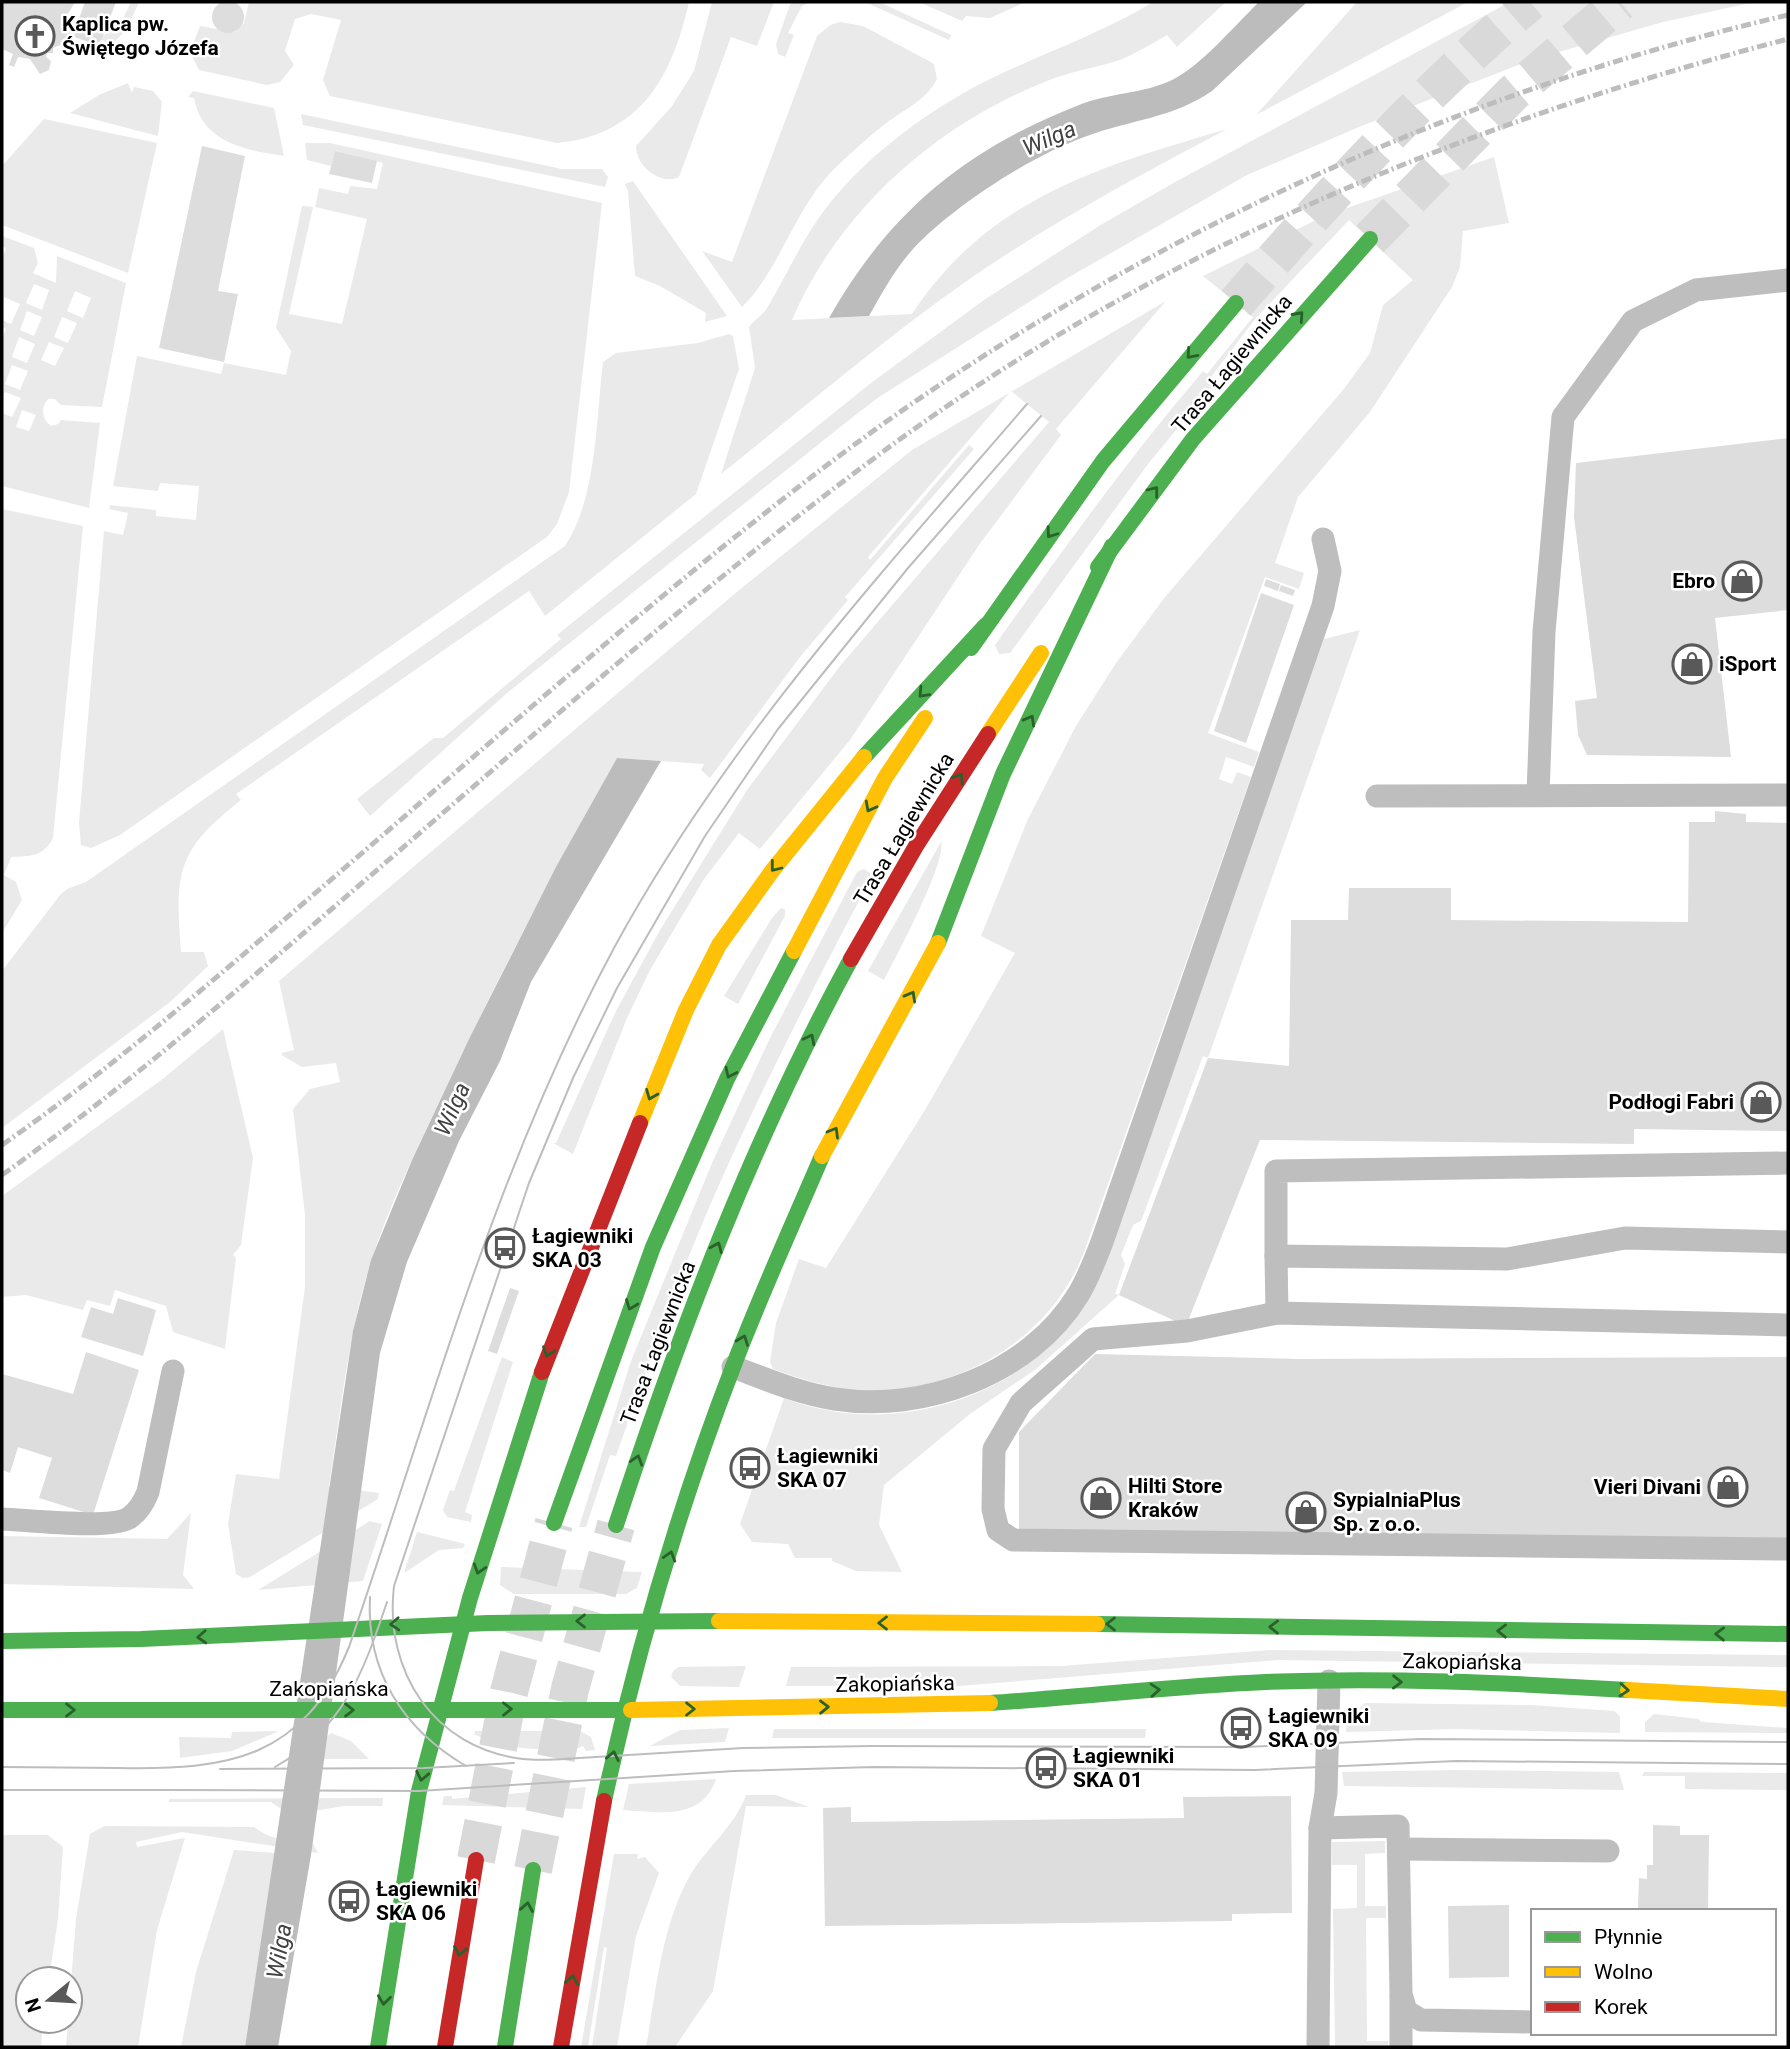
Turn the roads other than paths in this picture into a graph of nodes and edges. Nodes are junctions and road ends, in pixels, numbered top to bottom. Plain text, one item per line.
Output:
1 (1370, 239) tunnel mouth
2 (1788, 280) edge
3 (1236, 303) tunnel mouth
4 (1323, 539) dead end
5 (1112, 545) junction
6 (986, 625) junction
7 (1538, 794) junction
8 (1788, 795) edge
9 (1377, 796) dead end
10 (1788, 1163) edge
11 (1788, 1242) edge
12 (1276, 1256) junction
13 (1277, 1313) junction
14 (1788, 1325) edge
15 (733, 1367) junction
16 (173, 1371) dead end
17 (2, 1519) edge
18 (554, 1523) tunnel mouth
19 (616, 1525) tunnel mouth
20 (1788, 1549) edge
21 (649, 1621) junction
22 (463, 1623) junction
23 (1788, 1634) edge
24 (2, 1641) edge
25 (1329, 1681) junction
26 (1788, 1699) edge
27 (624, 1709) junction
28 (2, 1710) edge
29 (439, 1710) junction
30 (1320, 1828) junction
31 (1399, 1849) junction
32 (1608, 1850) dead end
33 (476, 1860) tunnel mouth
34 (533, 1870) tunnel mouth
35 (1401, 1994) junction
36 (1531, 2022) edge
37 (378, 2047) edge
38 (445, 2047) edge
39 (505, 2047) edge
40 (561, 2047) edge
41 (1318, 2047) edge
42 (1401, 2047) edge

5 -> 1 main road, Trasa Łagiewnicka
2 - 7 lane
3 -> 6 main road, Trasa Łagiewnicka
4 - 15 lane
15 -> 5 main road
19 -> 5 main road, Trasa Łagiewnicka
6 -> 18 main road, Trasa Łagiewnicka
6 -> 22 main road
7 - 8 lane
7 - 9 lane
10 - 12 lane
11 - 12 lane
12 - 13 lane
13 - 14 lane
13 - 20 lane
21 -> 15 main road
16 - 17 lane
21 -> 22 main road, Zakopiańska
23 -> 21 main road, Zakopiańska
21 - 27 main road
22 -> 24 main road, Zakopiańska
22 - 29 main road
25 -> 26 main road, Zakopiańska
27 -> 25 main road, Zakopiańska
25 - 30 lane
29 -> 27 main road, Zakopiańska
40 -> 27 main road
28 -> 29 main road, Zakopiańska
29 -> 37 main road
30 - 31 lane
30 - 41 lane
31 - 32 lane
31 - 35 lane
33 -> 38 main road
39 -> 34 main road
35 - 36 lane
35 - 42 lane

